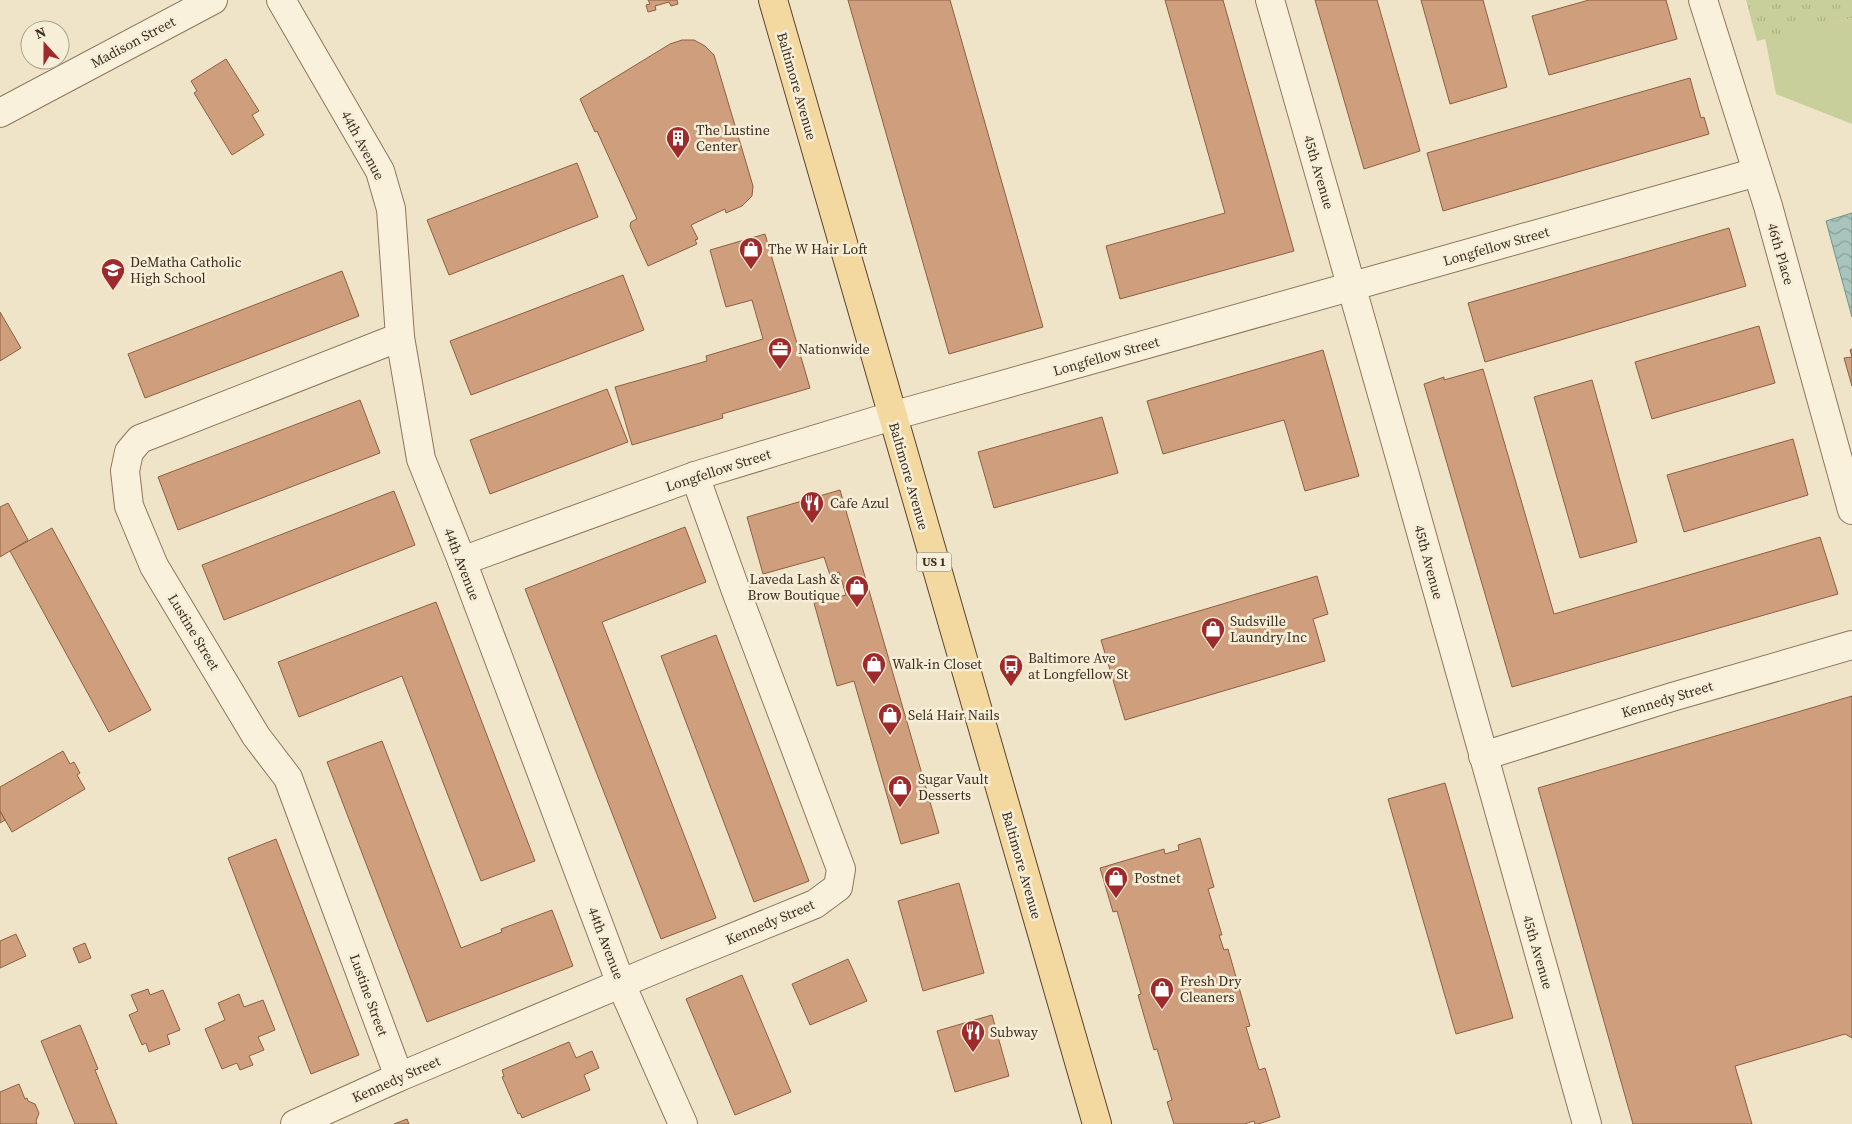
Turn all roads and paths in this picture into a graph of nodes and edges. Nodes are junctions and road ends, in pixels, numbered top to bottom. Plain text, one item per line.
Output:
1 (213, 0) edge
2 (281, 0) edge
3 (773, 0) edge
4 (1270, 0) edge
5 (1703, 0) edge
6 (0, 113) edge
7 (1757, 172) junction
8 (1352, 286) junction
9 (400, 337) junction
10 (892, 416) junction
11 (695, 476) junction
12 (1852, 510) edge
13 (462, 561) junction
14 (1852, 645) edge
15 (1483, 756) junction
16 (621, 984) junction
17 (399, 1078) junction
18 (295, 1124) edge
19 (683, 1124) edge
20 (1097, 1124) edge
21 (1586, 1124) edge

1 - 6 street, Madison Street
2 - 9 street, 44th Avenue
3 - 10 main road, Baltimore Avenue / US 1
4 - 8 street, 45th Avenue
5 - 7 street, 46th Place
7 - 8 street, Longfellow Street
7 - 12 street, 46th Place
8 - 10 street, Longfellow Street
8 - 15 street, 45th Avenue
9 - 13 street, 44th Avenue
9 - 17 street, Lustine Street
10 - 11 street, Longfellow Street
10 - 20 main road, Baltimore Avenue / US 1
11 - 13 street, Longfellow Street
11 - 16 street, Kennedy Street
13 - 16 street, 44th Avenue
14 - 15 street, Kennedy Street
15 - 21 street, 45th Avenue
16 - 17 street, Kennedy Street
16 - 19 street, 44th Avenue
17 - 18 street, Kennedy Street

